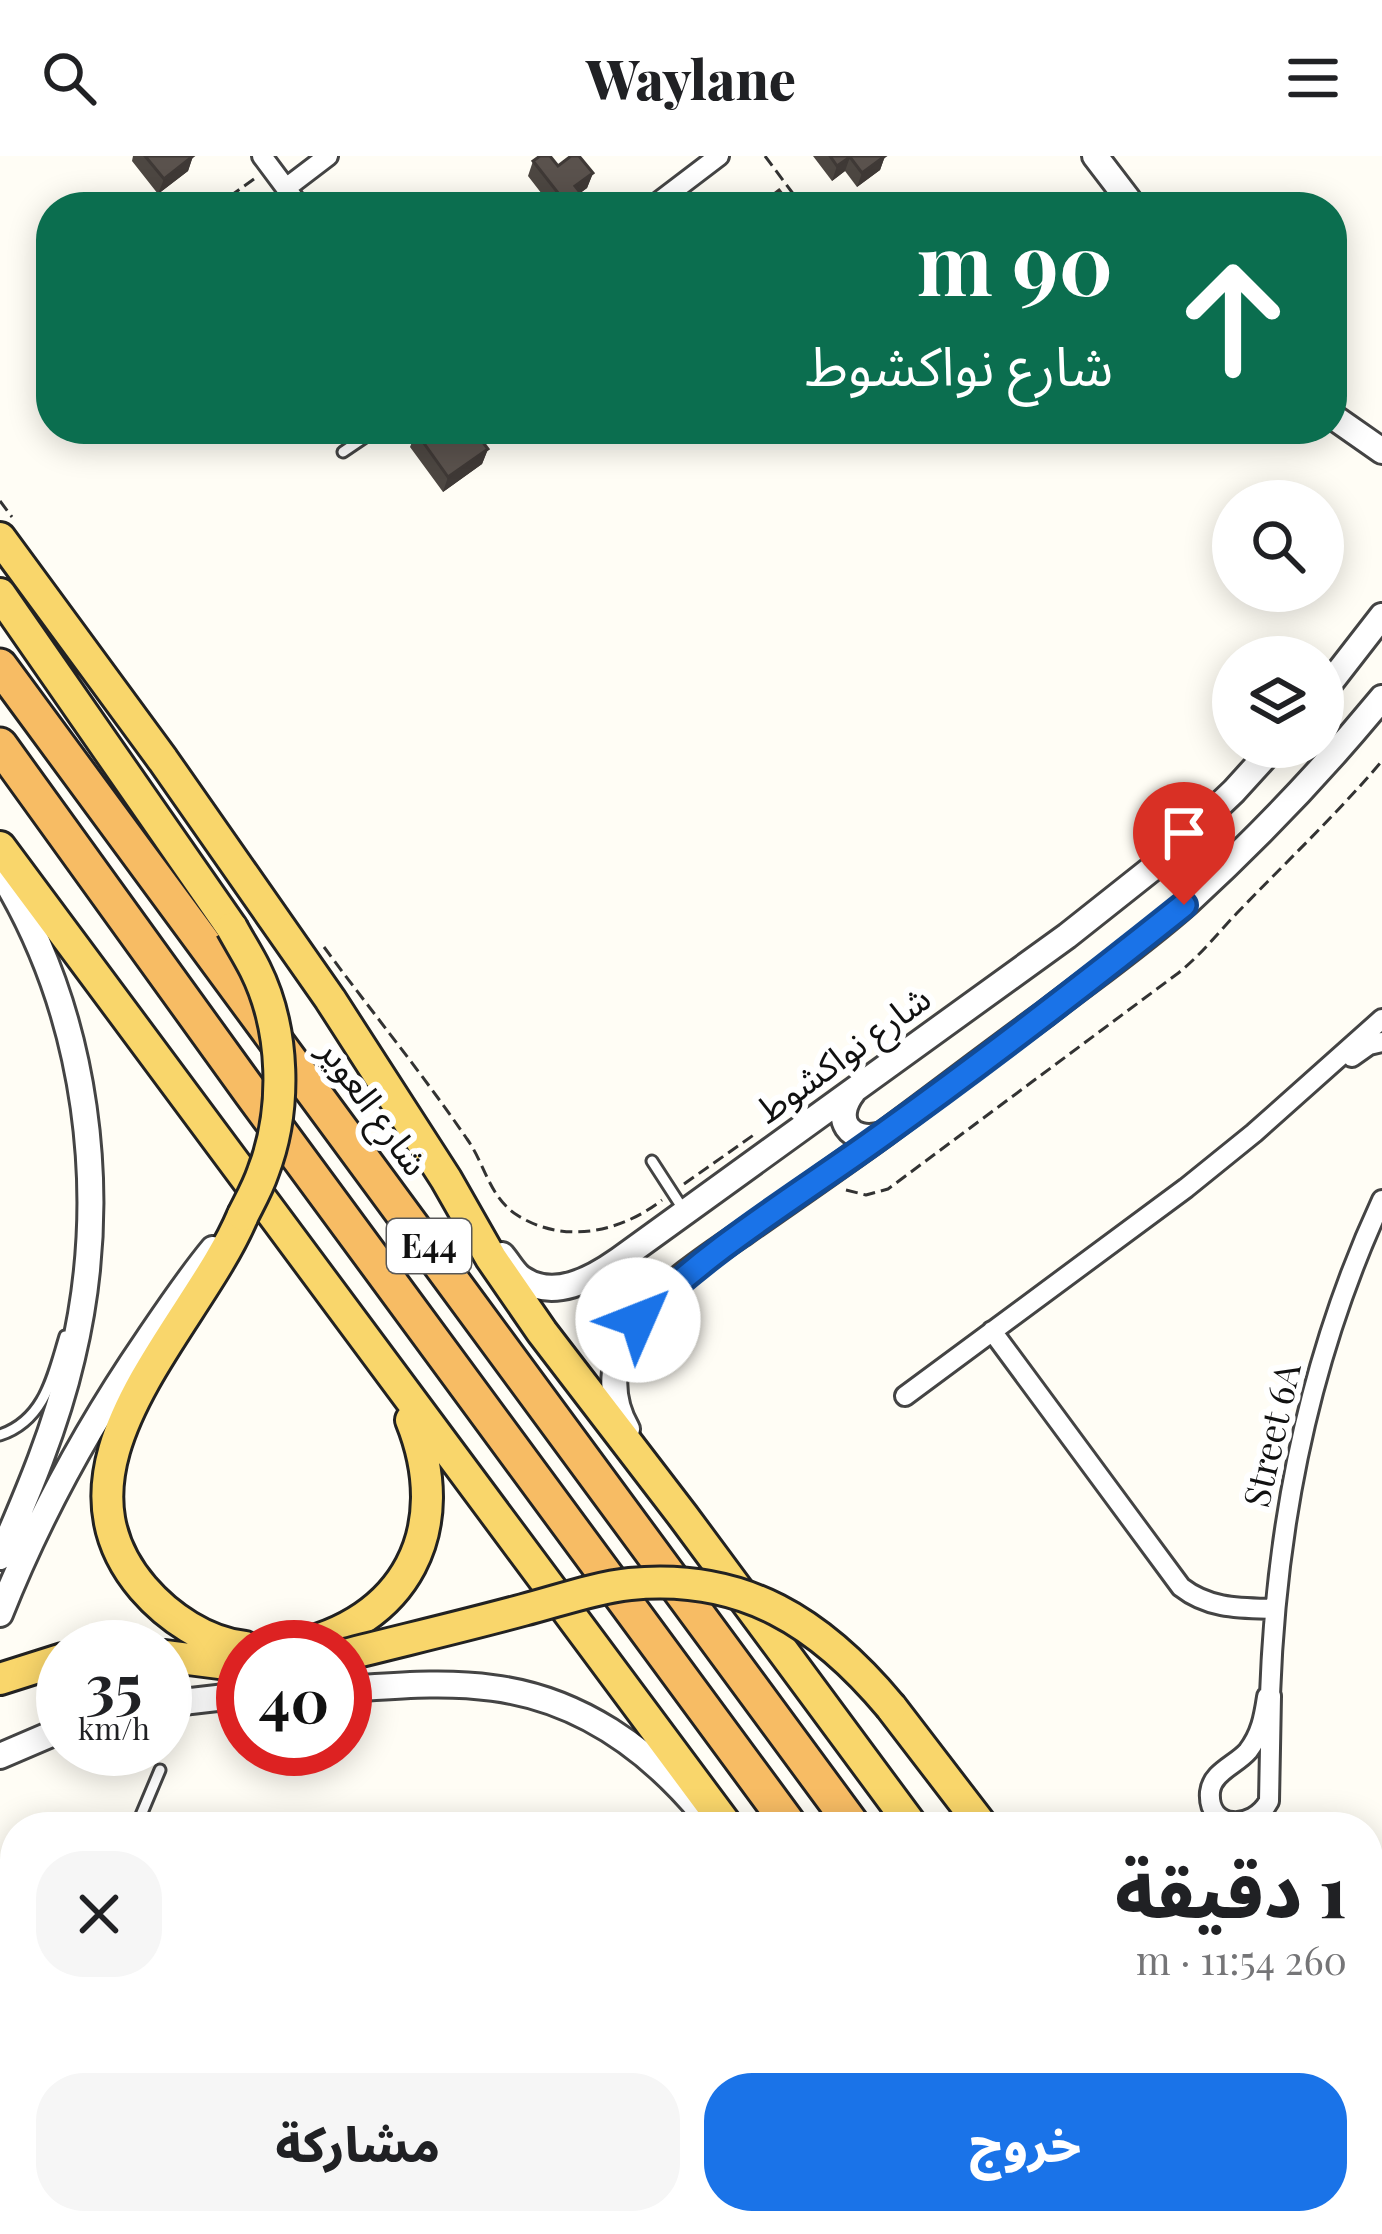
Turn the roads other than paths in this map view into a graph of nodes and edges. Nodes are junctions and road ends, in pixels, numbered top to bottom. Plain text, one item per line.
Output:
1 (328, 156) edge
2 (719, 156) edge
3 (1095, 156) edge
4 (266, 162) edge
5 (286, 188) junction
6 (289, 192) edge
7 (672, 192) edge
8 (1123, 192) edge
9 (1347, 426) edge
10 (355, 444) edge
11 (1382, 451) edge
12 (343, 452) dead end
13 (6, 528) edge
14 (0, 594) edge
15 (1382, 616) edge
16 (1344, 665) edge
17 (0, 666) edge
18 (1382, 698) edge
19 (0, 745) edge
20 (1254, 768) edge
21 (0, 847) edge
22 (0, 871) edge
23 (1382, 1018) edge
24 (1382, 1042) edge
25 (1313, 1080) junction
26 (854, 1090) junction
27 (882, 1135) junction
28 (652, 1161) dead end
29 (446, 1179) junction
30 (1382, 1200) edge
31 (679, 1202) junction
32 (243, 1215) junction
33 (84, 1292) junction
34 (992, 1331) junction
35 (367, 1342) junction
36 (905, 1396) dead end
37 (0, 1435) edge
38 (683, 1516) junction
39 (0, 1557) edge
40 (1275, 1609) junction
41 (0, 1614) edge
42 (363, 1620) edge
43 (216, 1638) edge
44 (372, 1647) edge
45 (36, 1668) edge
46 (0, 1679) edge
47 (372, 1688) edge
48 (1270, 1695) junction
49 (36, 1741) edge
50 (0, 1756) edge
51 (157, 1776) edge
52 (142, 1812) edge
53 (701, 1812) edge
54 (717, 1812) edge
55 (779, 1812) edge
56 (843, 1812) edge
57 (902, 1812) edge
58 (972, 1812) edge
59 (1217, 1812) edge
60 (1262, 1812) edge

1 - 5 street
2 - 7 street
3 - 8 street
4 - 5 street
5 - 6 street
9 - 11 street
10 - 12 lane
13 - 29 main road
14 - 32 main road, bridge
15 - 16 street
17 - 56 highway, شارع العوير / E44
18 - 27 street
19 - 55 highway, E44
20 - 26 street, شارع نواكشوط
21 - 35 main road
22 - 33 street
23 - 25 street
24 - 25 street
25 - 34 street
26 - 27 street
26 - 31 street, شارع نواكشوط
27 - 38 street
28 - 31 lane
29 - 31 street, شارع نواكشوط
29 - 38 main road
30 - 40 street, Street 6A
32 - 41 street
32 - 43 main road
33 - 37 lane
33 - 39 street
34 - 36 street
34 - 40 street
35 - 42 main road
35 - 54 main road
38 - 57 main road
40 - 48 street, Street 6A
44 - 58 main road, bridge
45 - 46 main road
47 - 53 street
48 - 59 street, Street 6A
48 - 60 street, Street 6A
49 - 50 street
51 - 52 lane

